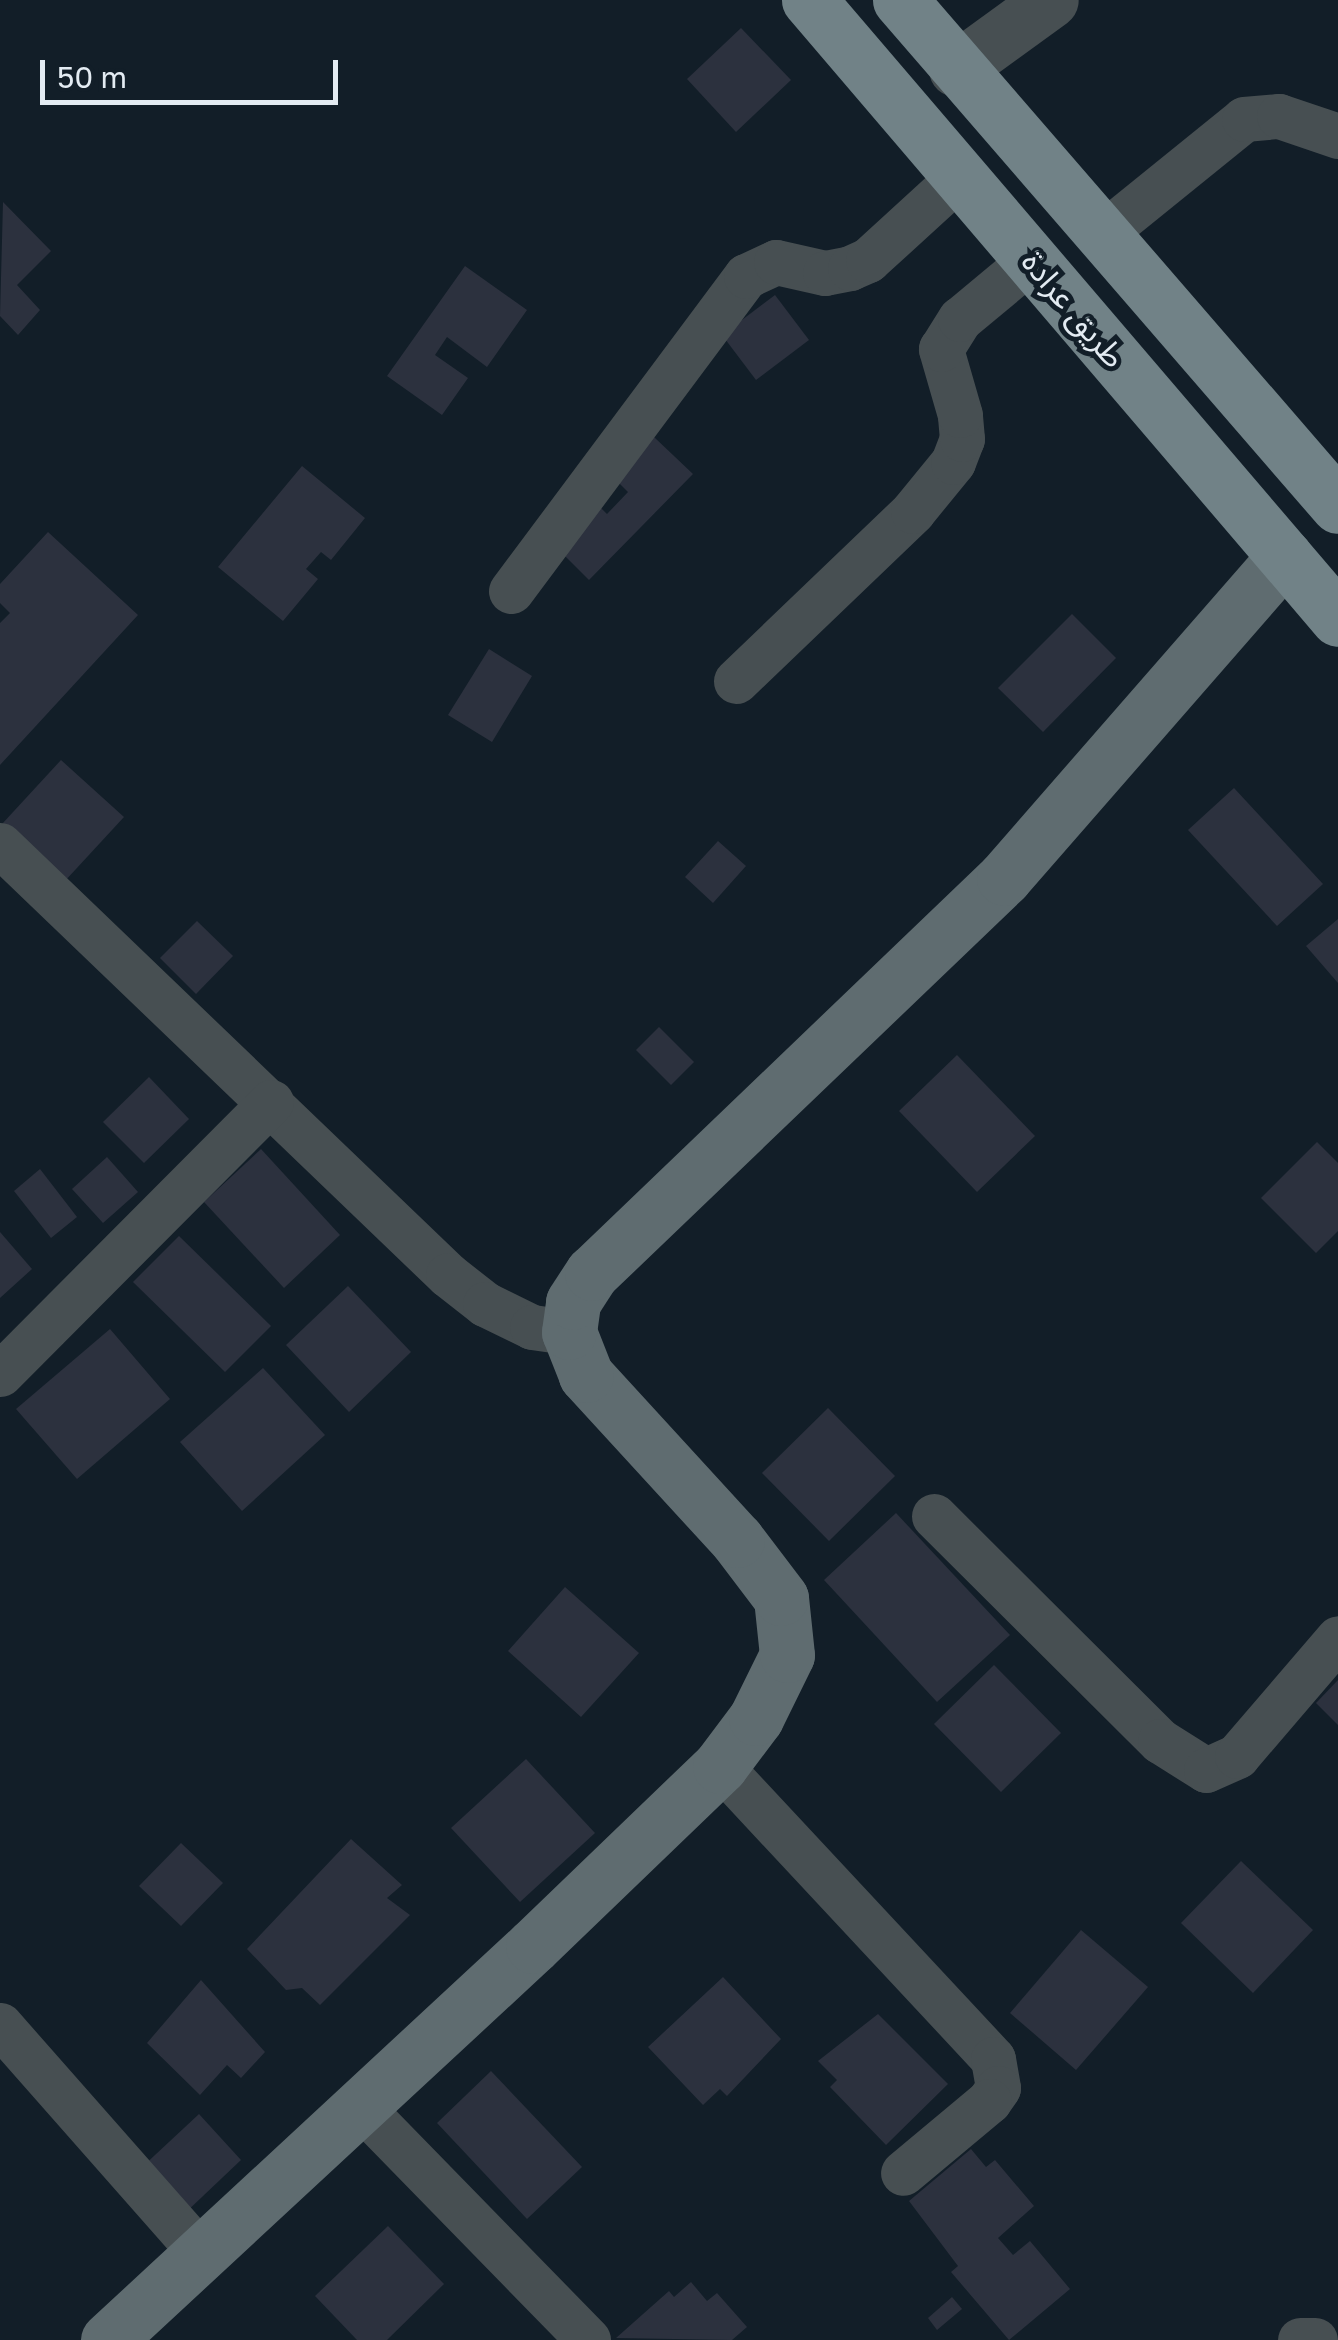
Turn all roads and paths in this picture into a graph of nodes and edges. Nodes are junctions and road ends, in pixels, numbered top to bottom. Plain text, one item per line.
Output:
1 (809, 0) edge
2 (900, 0) edge
3 (1051, 0) edge
4 (969, 83) junction
5 (1338, 136) edge
6 (945, 160) junction
7 (1101, 234) junction
8 (1032, 259) junction
9 (1338, 506) edge
10 (1285, 556) junction
11 (511, 592) dead end
12 (1338, 619) edge
13 (736, 681) dead end
14 (0, 845) edge
15 (271, 1102) junction
16 (570, 1332) junction
17 (0, 1374) edge
18 (934, 1516) dead end
19 (1338, 1638) edge
20 (720, 1766) junction
21 (0, 2026) edge
22 (359, 2105) junction
23 (903, 2172) dead end
24 (200, 2252) junction
25 (108, 2340) edge
26 (588, 2340) edge
27 (1300, 2340) edge
28 (1316, 2340) edge

1 - 6 main road, طريق عرادة
2 - 4 main road
3 - 4 street
4 - 6 main road
4 - 7 main road
5 - 7 street
6 - 8 main road, طريق عرادة
6 - 11 street
7 - 9 main road
8 - 10 main road, طريق عرادة
8 - 13 street
10 - 12 main road, طريق عرادة
10 - 16 main road
14 - 15 street
15 - 16 street
15 - 17 street
16 - 20 main road
18 - 19 street
20 - 22 main road
20 - 23 street
21 - 24 street
22 - 24 main road
22 - 26 street
24 - 25 main road
27 - 28 street

